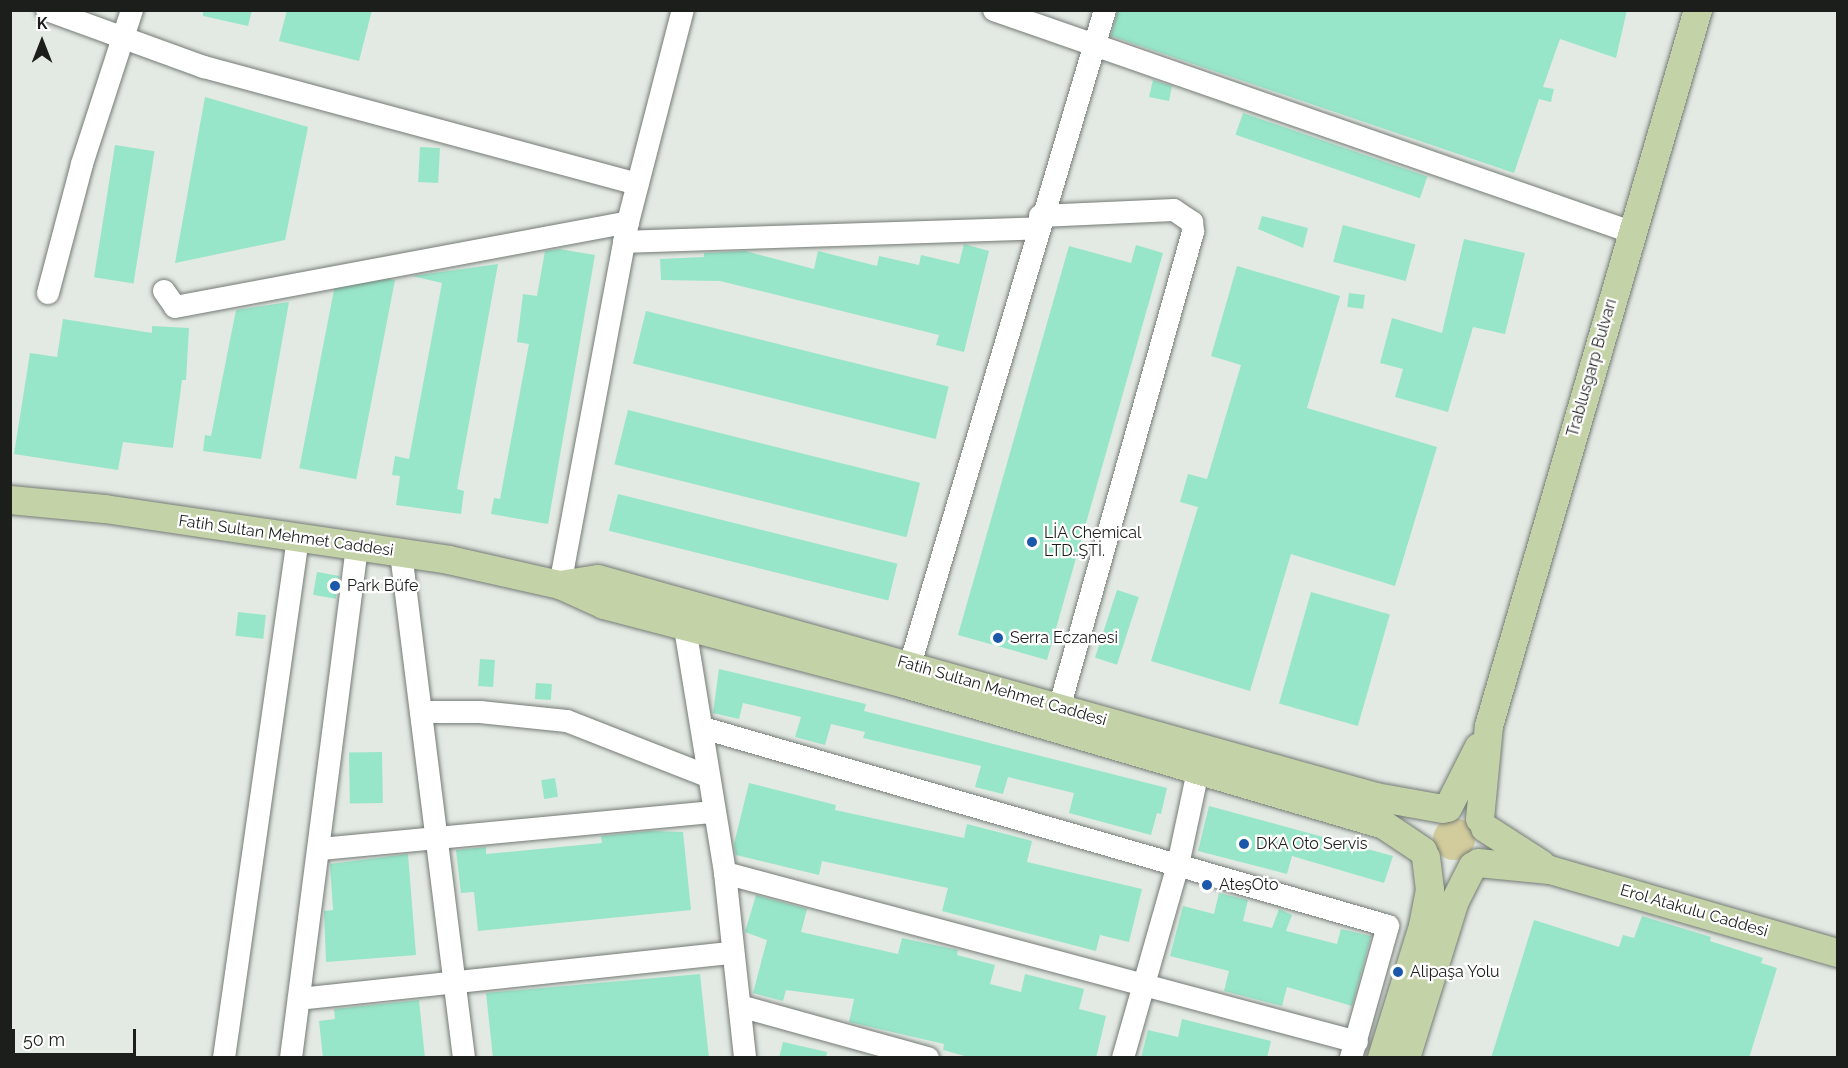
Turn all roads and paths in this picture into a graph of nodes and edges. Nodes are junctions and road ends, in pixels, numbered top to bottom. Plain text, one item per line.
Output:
1 (47, 10) edge
2 (132, 10) edge
3 (682, 10) edge
4 (994, 10) edge
5 (1105, 10) edge
6 (1698, 10) edge
7 (124, 38) junction
8 (1093, 45) junction
9 (638, 184) junction
10 (1039, 222) junction
11 (626, 232) junction
12 (1631, 232) junction
13 (164, 291) dead end
14 (48, 293) dead end
15 (10, 500) edge
16 (298, 538) junction
17 (357, 547) junction
18 (401, 553) junction
19 (560, 585) junction
20 (688, 616) junction
21 (907, 675) junction
22 (1059, 708) junction
23 (421, 712) junction
24 (1489, 726) junction
25 (703, 729) junction
26 (1200, 760) junction
27 (707, 776) junction
28 (1445, 808) junction
29 (713, 812) junction
30 (1482, 824) junction
31 (436, 837) junction
32 (321, 849) junction
33 (1425, 854) junction
34 (1476, 864) junction
35 (1178, 865) junction
36 (1550, 870) junction
37 (724, 873) junction
38 (734, 953) junction
39 (1838, 953) edge
40 (455, 984) junction
41 (1144, 985) junction
42 (299, 999) junction
43 (740, 1006) junction
44 (1354, 1050) edge
45 (224, 1058) edge
46 (291, 1058) edge
47 (464, 1058) edge
48 (745, 1058) edge
49 (928, 1058) edge
50 (1124, 1058) edge
51 (1382, 1058) edge
52 (1406, 1058) edge

1 - 7 street
2 - 7 street
3 - 9 street
4 - 8 street
5 - 8 street
6 - 12 main road, Trablusgarp Bulvarı
7 - 9 street
7 - 14 street
8 - 10 street
8 - 12 street
9 - 11 street
10 - 11 street
10 - 21 street
10 - 22 street
11 - 13 street
11 - 19 street
12 - 24 main road, Trablusgarp Bulvarı
15 - 16 main road, Fatih Sultan Mehmet Caddesi
16 - 17 main road, Fatih Sultan Mehmet Caddesi
16 - 45 street
17 - 18 main road, Fatih Sultan Mehmet Caddesi
17 - 32 street
18 - 19 main road, Fatih Sultan Mehmet Caddesi
18 - 23 street
19 - 20 main road, Fatih Sultan Mehmet Caddesi
20 - 21 main road, Fatih Sultan Mehmet Caddesi
20 - 25 street
21 - 22 main road, Fatih Sultan Mehmet Caddesi
21 - 26 main road, Fatih Sultan Mehmet Caddesi
22 - 26 main road, Fatih Sultan Mehmet Caddesi
23 - 27 street
23 - 31 street
24 - 28 main road, Trablusgarp Bulvarı
24 - 30 main road, Trablusgarp Bulvarı
25 - 27 street
25 - 35 street
26 - 28 main road, Fatih Sultan Mehmet Caddesi
26 - 33 main road, Fatih Sultan Mehmet Caddesi
26 - 35 street
27 - 29 street
28 - 30 main road
28 - 33 main road
29 - 31 street
29 - 37 street
30 - 34 main road
30 - 36 main road
31 - 32 street
31 - 40 street
32 - 42 street
33 - 34 main road
33 - 51 main road
34 - 36 main road
34 - 52 main road
35 - 41 street
35 - 44 street
36 - 39 main road, Erol Atakulu Caddesi
37 - 38 street
37 - 41 street
38 - 40 street
38 - 43 street
40 - 42 street
40 - 47 street
41 - 44 street
41 - 50 street
42 - 46 street
43 - 48 street
43 - 49 street

